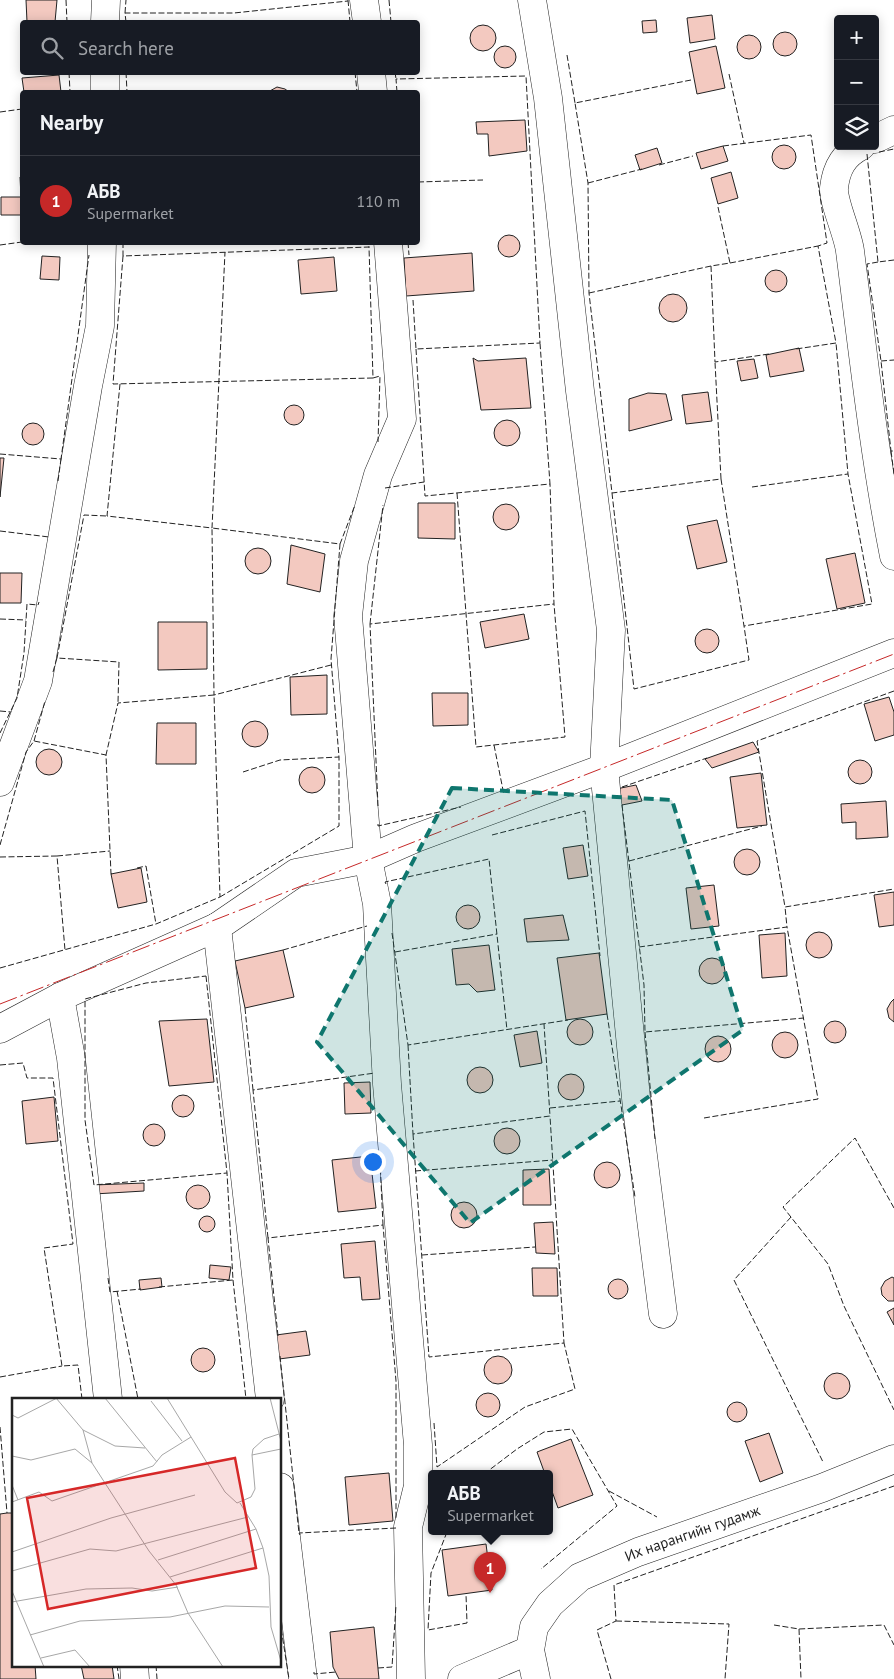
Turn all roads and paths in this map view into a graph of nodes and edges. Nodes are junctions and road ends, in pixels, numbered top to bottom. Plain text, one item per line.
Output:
1 (106, 0) edge
2 (364, 0) edge
3 (532, 0) edge
4 (105, 20) edge
5 (367, 20) edge
6 (105, 75) edge
7 (371, 75) edge
8 (105, 90) edge
9 (373, 90) edge
10 (894, 130) edge
11 (879, 137) edge
12 (853, 150) edge
13 (102, 245) edge
14 (388, 245) edge
15 (894, 556) edge
16 (894, 652) edge
17 (604, 768) junction
18 (0, 782) edge
19 (368, 859) junction
20 (216, 927) junction
21 (60, 997) junction
22 (0, 1028) edge
23 (663, 1314) dead end
24 (108, 1398) edge
25 (270, 1398) edge
26 (894, 1459) edge
27 (281, 1495) edge
28 (530, 1650) junction
29 (134, 1666) edge
30 (136, 1679) edge
31 (303, 1679) edge
32 (411, 1679) edge
33 (462, 1679) edge
34 (536, 1679) edge

1 - 4 street
2 - 5 street
3 - 17 street
6 - 8 street
7 - 9 street
10 - 11 street
12 - 15 street
13 - 18 street
14 - 19 street
16 - 17 street
17 - 19 street
17 - 23 street
19 - 20 street
19 - 32 street
20 - 21 street
20 - 25 street
21 - 22 street
21 - 24 street
26 - 28 street, Их нарангийн гудамж
27 - 31 street
28 - 33 street
28 - 34 street
29 - 30 street

